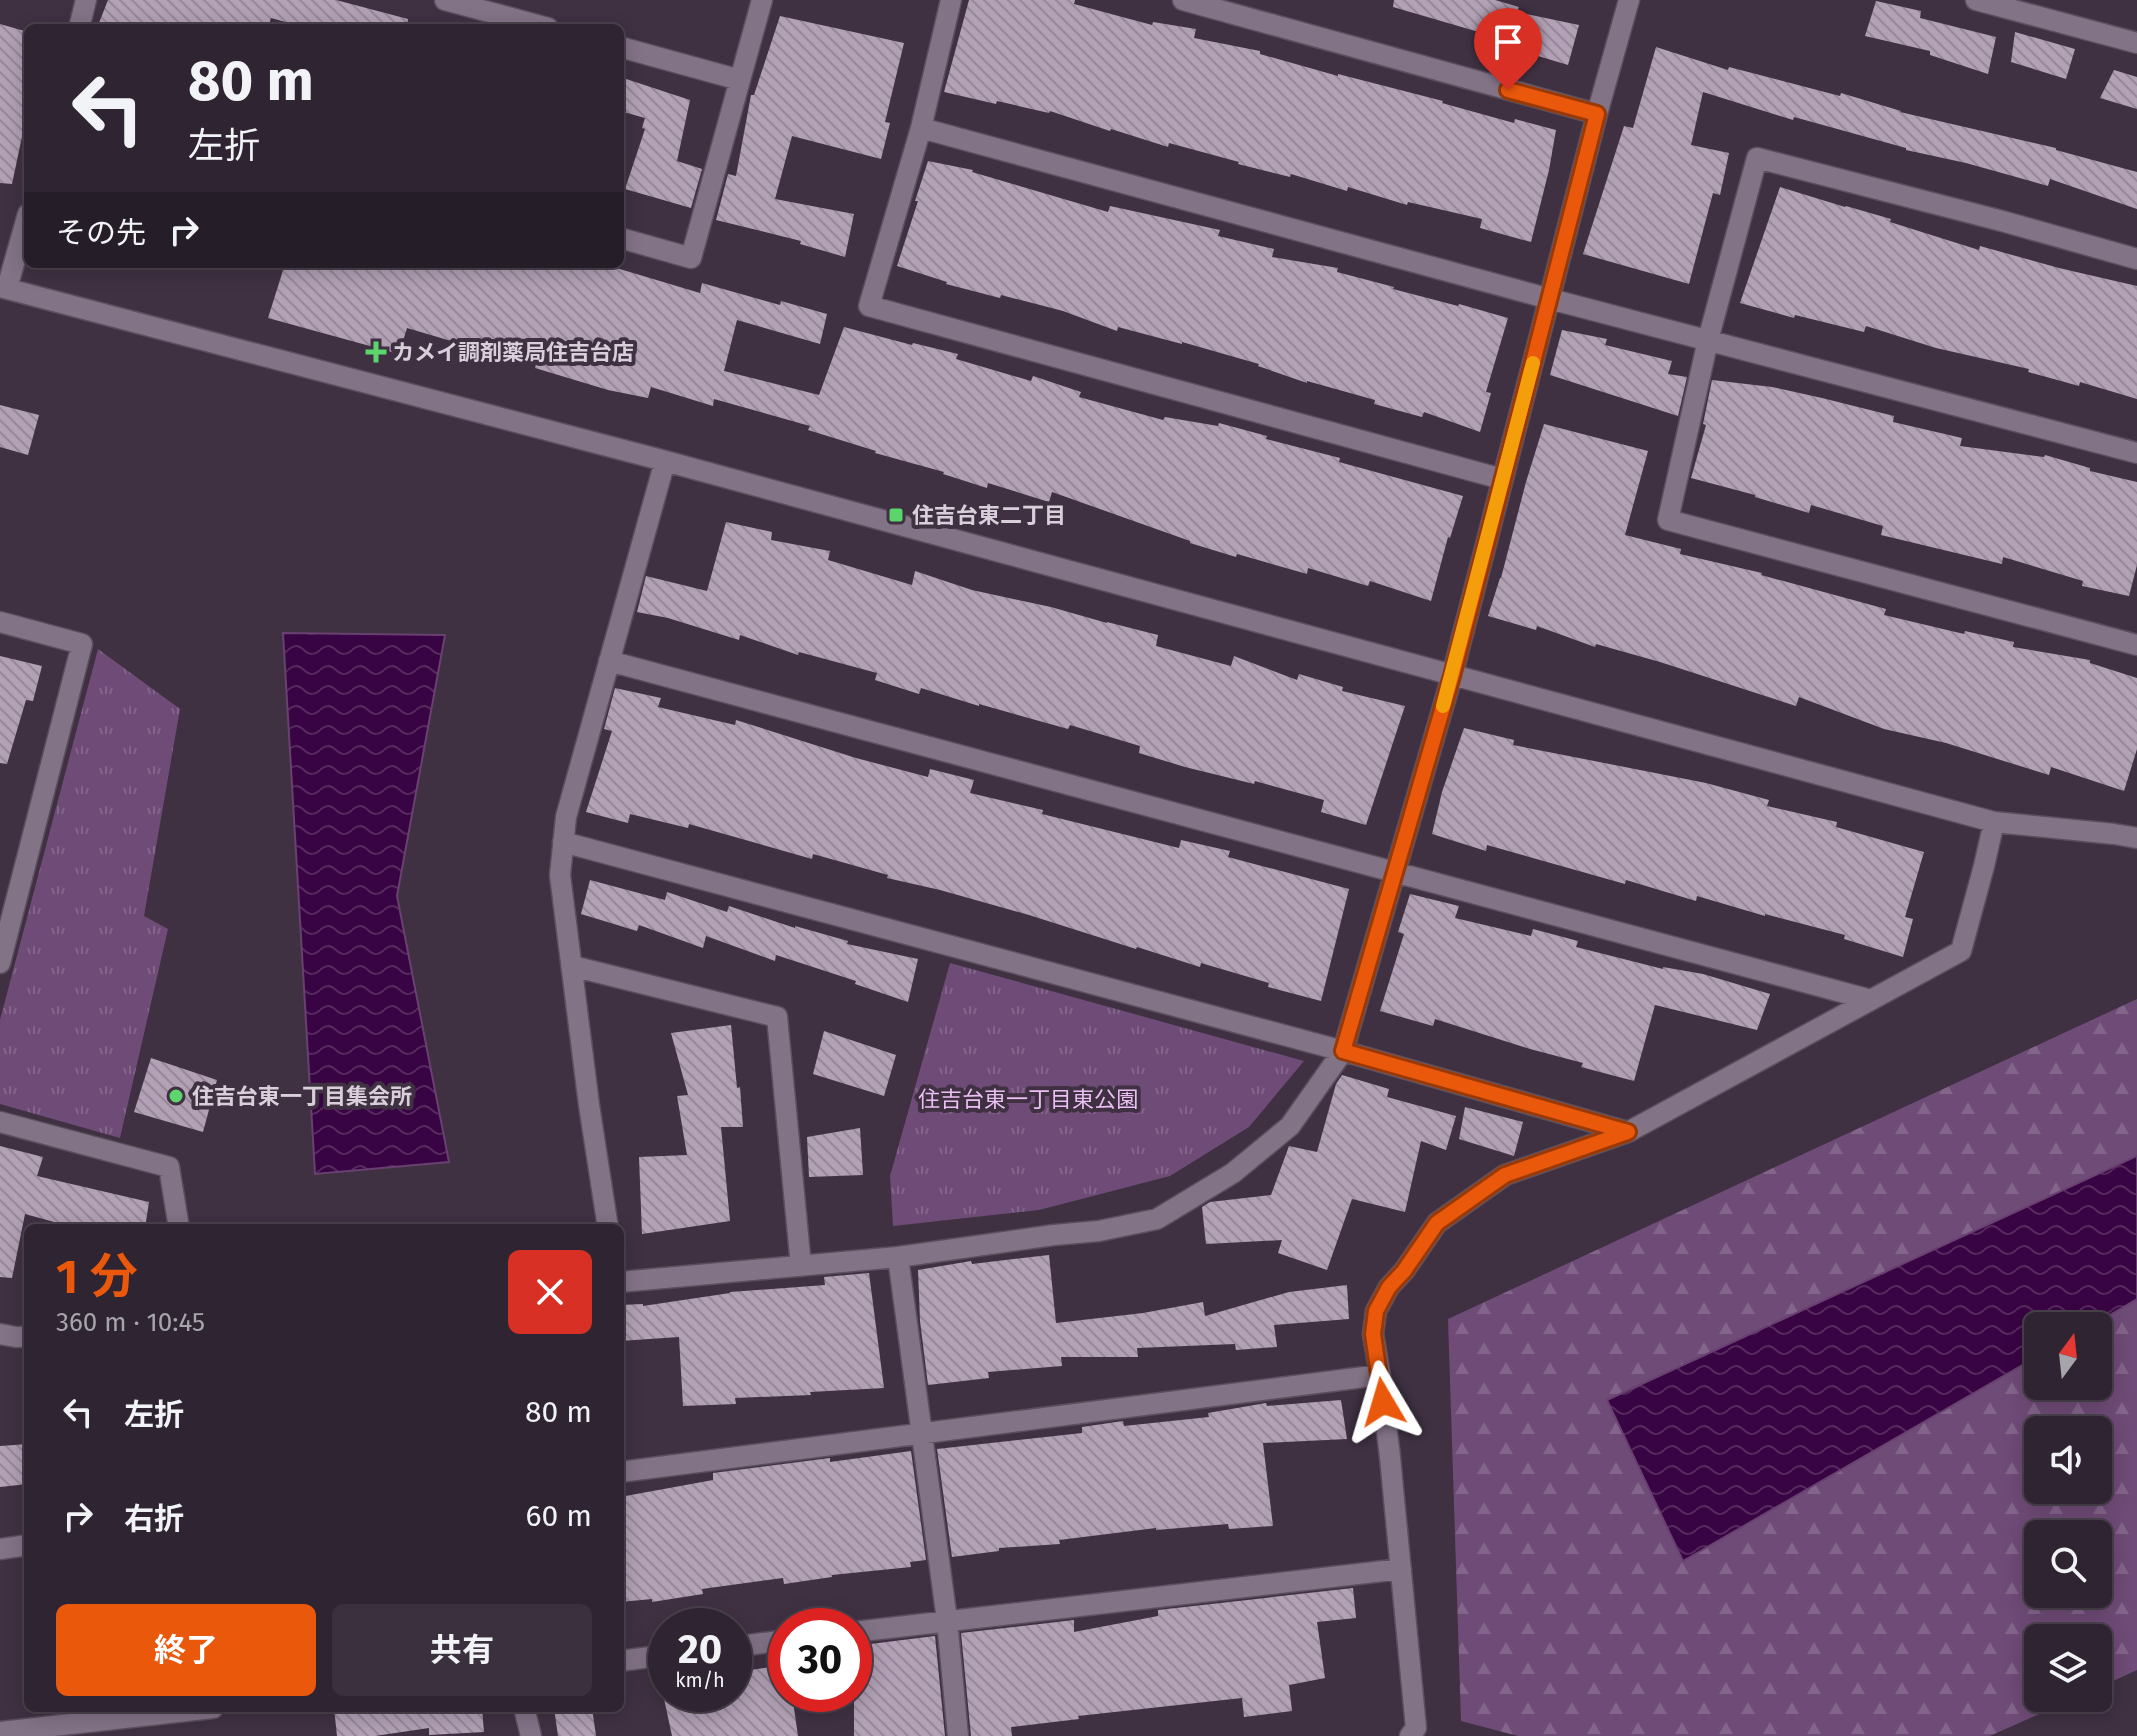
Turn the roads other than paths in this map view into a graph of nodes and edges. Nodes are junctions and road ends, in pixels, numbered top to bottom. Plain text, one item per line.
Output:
1 (86, 0) edge
2 (445, 0) edge
3 (762, 0) edge
4 (951, 0) edge
5 (1183, 0) edge
6 (1629, 0) edge
7 (1976, 0) edge
8 (80, 24) edge
9 (533, 24) edge
10 (2137, 43) edge
11 (624, 48) edge
12 (740, 80) junction
13 (1597, 114) junction
14 (921, 128) junction
15 (24, 226) edge
16 (624, 239) edge
17 (2137, 259) edge
18 (4, 288) edge
19 (1550, 299) junction
20 (1708, 340) junction
21 (2137, 453) edge
22 (665, 461) junction
23 (1502, 479) junction
24 (0, 622) edge
25 (2137, 645) edge
26 (609, 661) junction
27 (1452, 676) junction
28 (1994, 822) junction
29 (2137, 838) edge
30 (563, 842) junction
31 (1395, 872) junction
32 (0, 963) edge
33 (572, 966) junction
34 (1871, 1000) junction
35 (1343, 1051) junction
36 (0, 1122) edge
37 (1628, 1132) junction
38 (178, 1224) edge
39 (607, 1224) edge
40 (898, 1257) junction
41 (801, 1266) junction
42 (624, 1282) edge
43 (0, 1334) edge
44 (24, 1337) edge
45 (1380, 1375) junction
46 (923, 1433) junction
47 (624, 1471) edge
48 (24, 1546) edge
49 (0, 1549) edge
50 (1401, 1569) junction
51 (947, 1620) junction
52 (872, 1630) edge
53 (648, 1657) edge
54 (624, 1660) edge
55 (178, 1712) edge
56 (525, 1712) edge
57 (0, 1732) edge
58 (531, 1736) edge
59 (958, 1736) edge
60 (1410, 1736) edge

1 - 8 street
2 - 9 street
3 - 12 street
4 - 14 street
5 - 13 street
6 - 13 street
7 - 10 street
11 - 12 street
12 - 16 street
13 - 19 street
14 - 19 street
14 - 23 street
15 - 18 street
17 - 20 street
18 - 22 street
19 - 20 street
19 - 23 street
20 - 21 street
20 - 25 street
22 - 26 street
22 - 27 street
23 - 27 street
24 - 32 street
26 - 30 street
26 - 31 street
27 - 28 street
27 - 31 street
28 - 29 street
28 - 34 street
30 - 33 street
30 - 35 street
31 - 34 street
31 - 35 street
33 - 39 street
33 - 41 street
34 - 37 street
35 - 37 street
35 - 40 street
36 - 38 street
37 - 45 street
40 - 41 street
40 - 46 street
41 - 42 street
43 - 44 street
45 - 46 street
45 - 50 street
46 - 47 street
46 - 51 street
48 - 49 street
50 - 51 street
50 - 60 street
51 - 52 street
51 - 59 street
53 - 54 street
55 - 57 street
56 - 58 street

